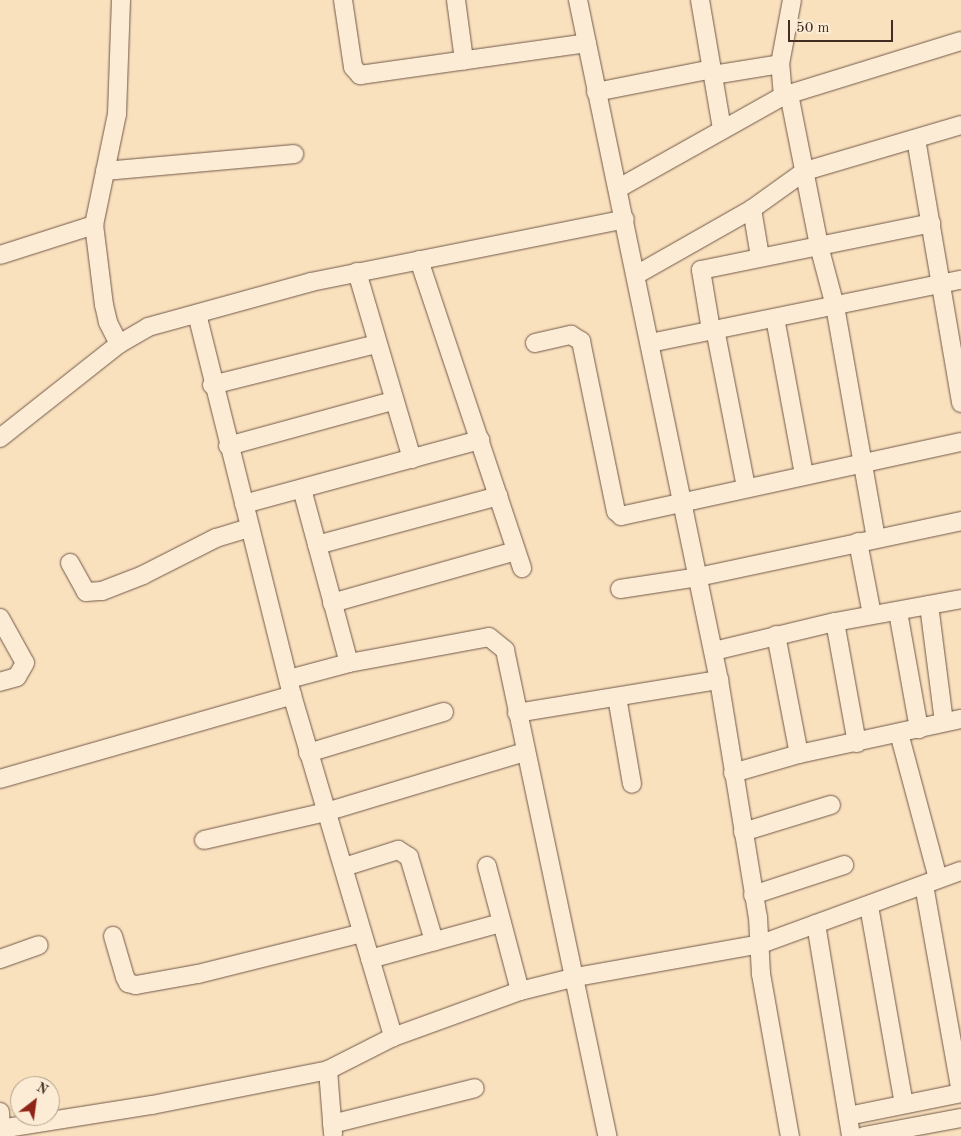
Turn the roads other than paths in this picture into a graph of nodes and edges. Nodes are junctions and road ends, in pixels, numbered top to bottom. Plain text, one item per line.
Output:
1 (121, 0) edge
2 (343, 0) edge
3 (456, 0) edge
4 (578, 0) edge
5 (700, 0) edge
6 (792, 0) edge
7 (961, 41) edge
8 (587, 43) junction
9 (464, 60) junction
10 (780, 64) junction
11 (712, 72) junction
12 (596, 92) junction
13 (786, 95) junction
14 (961, 125) edge
15 (722, 129) junction
16 (916, 139) junction
17 (294, 154) dead end
18 (105, 171) junction
19 (805, 171) junction
20 (619, 188) junction
21 (752, 210) junction
22 (625, 219) junction
23 (931, 223) junction
24 (94, 225) junction
25 (819, 246) junction
26 (688, 248) junction
27 (0, 254) edge
28 (760, 257) junction
29 (419, 260) junction
30 (701, 270) junction
31 (357, 272) junction
32 (636, 275) junction
33 (961, 280) edge
34 (941, 284) junction
35 (835, 306) junction
36 (197, 314) junction
37 (775, 318) junction
38 (713, 329) junction
39 (650, 343) junction
40 (119, 344) junction
41 (376, 344) junction
42 (535, 344) dead end
43 (212, 385) junction
44 (393, 402) junction
45 (961, 403) edge
46 (0, 438) edge
47 (480, 440) junction
48 (961, 442) edge
49 (228, 446) junction
50 (412, 459) junction
51 (864, 465) junction
52 (804, 475) junction
53 (746, 487) junction
54 (302, 489) junction
55 (498, 496) junction
56 (682, 501) junction
57 (244, 504) junction
58 (961, 521) edge
59 (248, 528) junction
60 (876, 538) junction
61 (858, 542) junction
62 (318, 545) junction
63 (516, 551) junction
64 (70, 563) dead end
65 (522, 568) dead end
66 (698, 577) junction
67 (620, 589) dead end
68 (961, 599) edge
69 (332, 602) junction
70 (929, 605) junction
71 (898, 612) junction
72 (872, 615) junction
73 (0, 618) edge
74 (835, 622) junction
75 (776, 635) junction
76 (714, 651) junction
77 (349, 663) junction
78 (719, 680) junction
79 (0, 682) edge
80 (290, 687) junction
81 (618, 697) junction
82 (444, 712) dead end
83 (518, 713) junction
84 (953, 721) edge
85 (919, 729) junction
86 (899, 734) junction
87 (857, 743) junction
88 (525, 752) junction
89 (308, 753) junction
90 (799, 754) junction
91 (733, 773) junction
92 (0, 779) edge
93 (632, 784) dead end
94 (832, 805) dead end
95 (326, 812) junction
96 (743, 832) junction
97 (204, 840) dead end
98 (844, 865) dead end
99 (487, 866) dead end
100 (344, 867) junction
101 (961, 871) edge
102 (931, 882) junction
103 (754, 895) junction
104 (869, 906) junction
105 (501, 923) junction
106 (816, 924) junction
107 (362, 933) junction
108 (113, 936) dead end
109 (434, 941) junction
110 (761, 944) junction
111 (39, 945) dead end
112 (370, 959) junction
113 (0, 960) edge
114 (576, 977) junction
115 (520, 991) junction
116 (393, 1037) junction
117 (328, 1070) junction
118 (475, 1088) dead end
119 (961, 1093) edge
120 (904, 1104) junction
121 (848, 1116) junction
122 (961, 1118) edge
123 (0, 1123) edge
124 (333, 1130) edge
125 (607, 1136) edge
126 (790, 1136) edge
127 (851, 1136) edge
128 (864, 1136) edge

1 - 18 street
2 - 9 street
3 - 9 street
4 - 8 street
5 - 11 street
6 - 10 street
7 - 13 street
8 - 9 street
8 - 12 street
10 - 11 street
10 - 13 street
11 - 12 street
11 - 15 street
12 - 20 street
13 - 15 street
13 - 19 street
14 - 16 street
15 - 20 street
16 - 19 street
16 - 23 street
17 - 18 street
18 - 24 street
19 - 21 street
19 - 25 street
20 - 22 street
21 - 26 street
21 - 28 street
22 - 29 street
22 - 32 street
23 - 25 street
23 - 34 street
24 - 27 street
24 - 40 street
25 - 28 street
25 - 35 street
26 - 30 street
26 - 32 street
28 - 30 street
29 - 31 street
29 - 47 street
30 - 38 street
31 - 36 street
31 - 41 street
32 - 39 street
33 - 34 street
34 - 35 street
34 - 45 street
35 - 37 street
35 - 51 street
36 - 40 street
36 - 43 street
37 - 38 street
37 - 52 street
38 - 39 street
38 - 53 street
39 - 56 street
40 - 46 street
41 - 43 street
41 - 44 street
42 - 56 street
43 - 49 street
44 - 49 street
44 - 50 street
47 - 50 street
47 - 55 street
48 - 51 street
49 - 57 street
50 - 54 street
51 - 52 street
51 - 60 street
52 - 53 street
53 - 56 street
54 - 57 street
54 - 62 street
55 - 62 street
55 - 63 street
56 - 66 street
57 - 59 street
58 - 60 street
59 - 64 street
59 - 80 street
60 - 61 street
61 - 66 street
61 - 72 street
62 - 69 street
63 - 65 street
63 - 69 street
66 - 67 street
66 - 76 street
68 - 70 street
69 - 77 street
70 - 71 street
70 - 84 street
71 - 72 street
71 - 85 street
72 - 74 street
73 - 79 street
74 - 75 street
74 - 87 street
75 - 76 street
75 - 90 street
76 - 78 street
77 - 80 street
77 - 83 street
78 - 81 street
78 - 91 street
80 - 89 street
80 - 92 street
81 - 83 street
81 - 93 street
82 - 89 street
83 - 88 street
84 - 85 street
85 - 86 street
86 - 87 street
86 - 102 street
87 - 90 street
88 - 95 street
88 - 114 street
89 - 95 street
90 - 91 street
91 - 96 street
94 - 96 street
95 - 97 street
95 - 100 street
96 - 103 street
98 - 103 street
99 - 105 street
100 - 107 street
100 - 109 street
101 - 102 street
102 - 104 street
102 - 119 street
103 - 110 street
104 - 106 street
104 - 120 street
105 - 109 street
105 - 115 street
106 - 110 street
106 - 121 street
107 - 108 street
107 - 112 street
109 - 112 street
110 - 114 street
110 - 126 street
111 - 113 street
112 - 116 street
114 - 115 street
114 - 125 street
115 - 116 street
116 - 117 street
117 - 123 street
117 - 124 street
118 - 124 street
119 - 120 street
120 - 121 street
121 - 127 street
122 - 128 street

